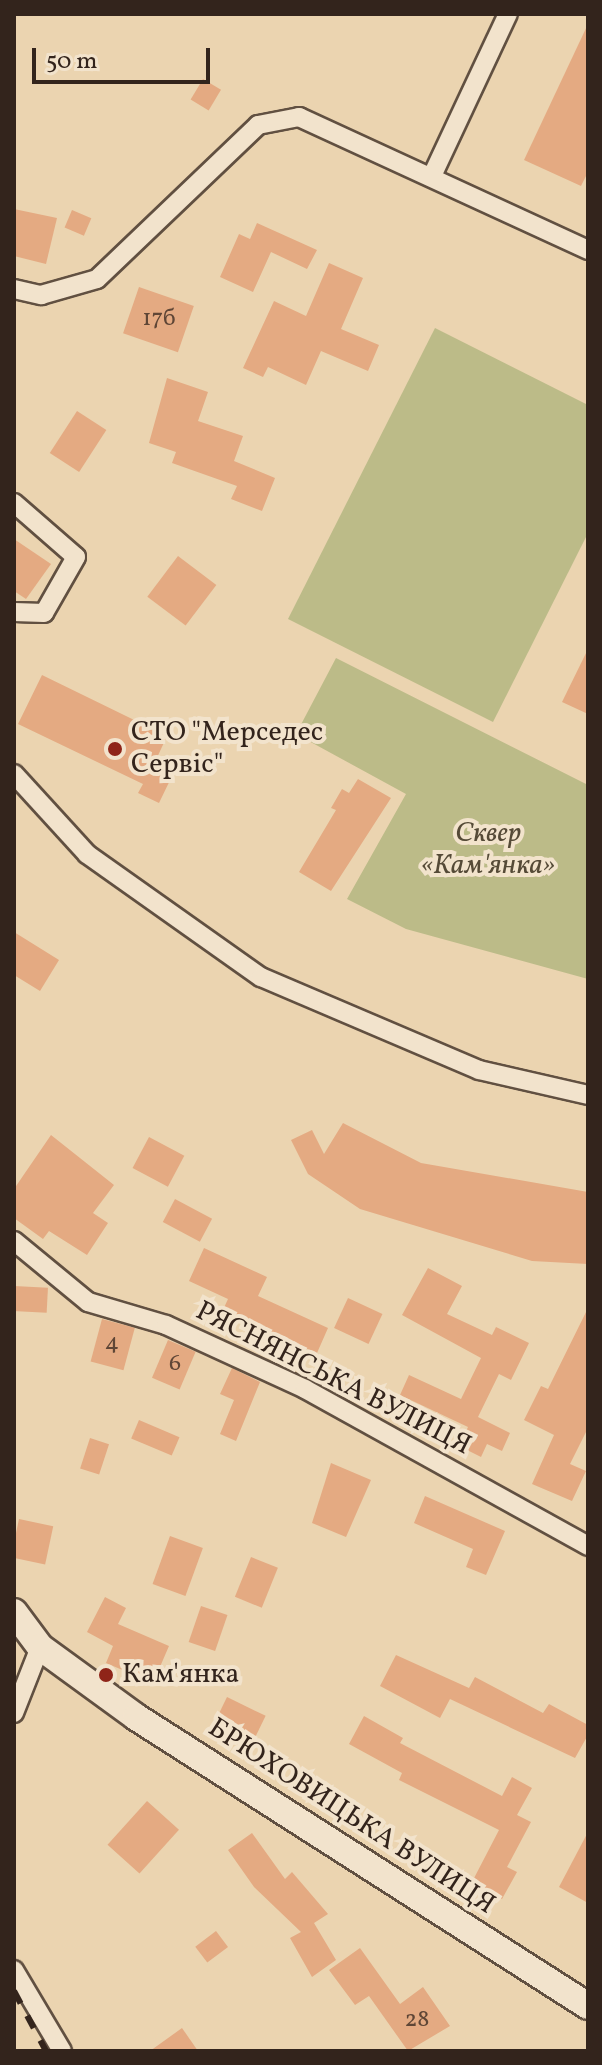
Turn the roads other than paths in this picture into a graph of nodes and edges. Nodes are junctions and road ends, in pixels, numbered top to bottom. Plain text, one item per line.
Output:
1 (508, 14) edge
2 (432, 176) junction
3 (588, 250) edge
4 (14, 289) edge
5 (14, 503) edge
6 (14, 612) edge
7 (14, 774) edge
8 (588, 1095) edge
9 (14, 1241) edge
10 (588, 1546) edge
11 (14, 1612) edge
12 (40, 1647) junction
13 (14, 1713) edge
14 (14, 1970) edge
15 (588, 2006) edge
16 (62, 2051) edge

1 - 2 street
2 - 3 street
2 - 4 street
5 - 6 street
7 - 8 street
9 - 10 street, РЯСНЯНСЬКА ВУЛИЦЯ
11 - 12 main road, БРЮХОВИЦЬКА ВУЛИЦЯ
12 - 13 street
12 - 15 main road, БРЮХОВИЦЬКА ВУЛИЦЯ
14 - 16 street

